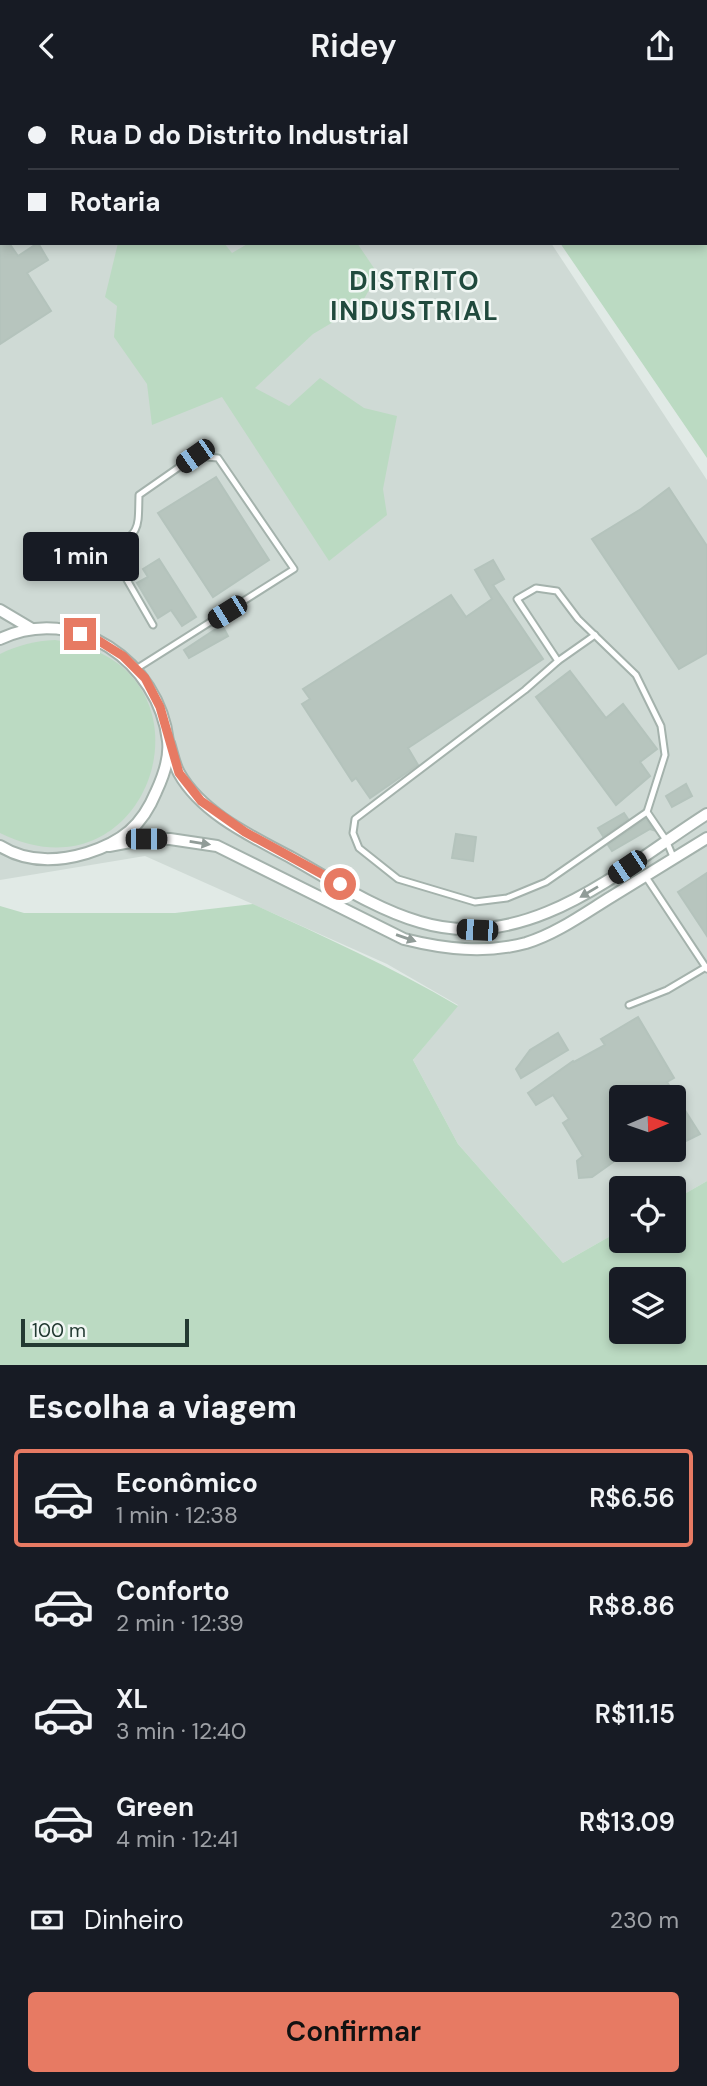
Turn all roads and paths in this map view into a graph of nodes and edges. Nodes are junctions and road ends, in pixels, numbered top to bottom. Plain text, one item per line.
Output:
1 (0, 610) edge
2 (153, 625) dead end
3 (32, 629) junction
4 (596, 635) junction
5 (0, 639) edge
6 (558, 661) junction
7 (136, 669) junction
8 (169, 743) junction
9 (647, 812) junction
10 (707, 814) edge
11 (707, 838) edge
12 (666, 841) junction
13 (0, 846) edge
14 (108, 846) junction
15 (674, 859) junction
16 (646, 877) junction
17 (706, 968) edge
18 (629, 1005) dead end

1 - 3 street
2 - 7 lane
3 - 5 street
3 - 7 street
4 - 6 lane
4 - 6 lane
4 - 9 lane
6 - 9 lane
7 - 8 street
12 -> 8 street
8 - 14 street
9 - 12 lane
10 - 12 street
11 - 15 street
12 - 15 lane
13 - 14 street
14 -> 16 street
15 - 16 street
16 - 17 lane
17 - 18 lane

